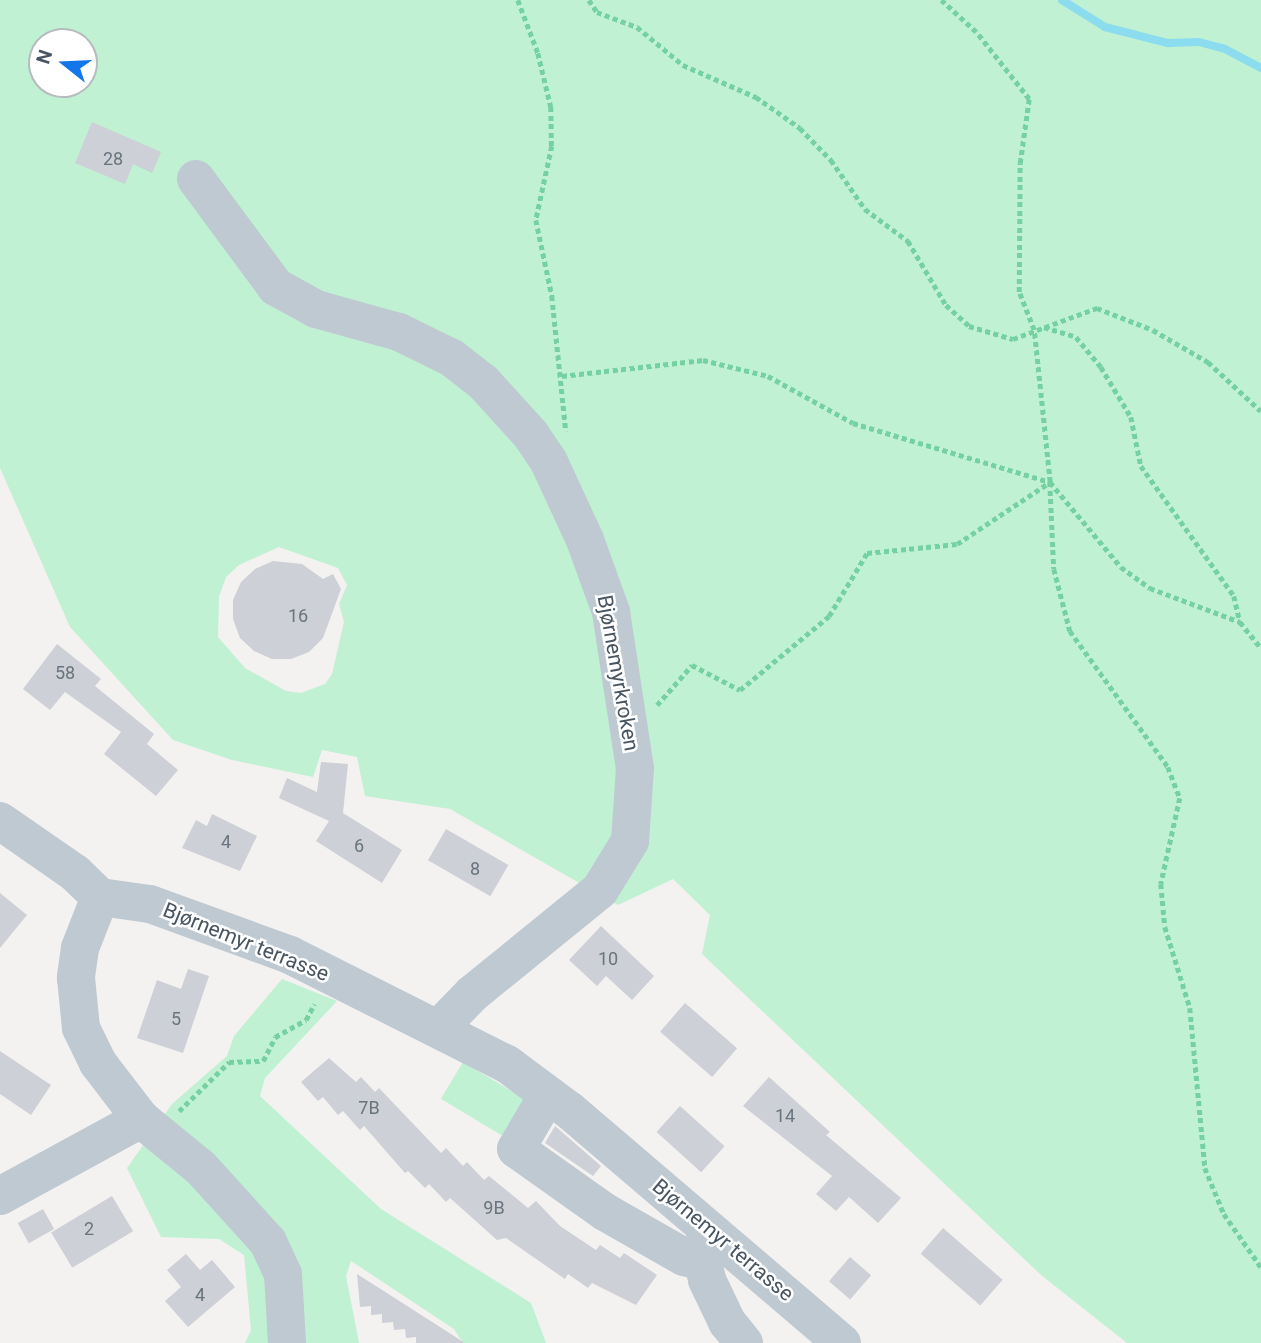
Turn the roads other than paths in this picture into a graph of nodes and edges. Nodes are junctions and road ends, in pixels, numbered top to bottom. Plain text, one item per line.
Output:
1 (196, 179) dead end
2 (0, 821) edge
3 (100, 897) junction
4 (439, 1028) junction
5 (547, 1096) junction
6 (150, 1125) junction
7 (0, 1196) edge
8 (706, 1246) junction
9 (292, 1342) edge
10 (744, 1343) edge
11 (842, 1343) edge

1 - 4 street, Bjørnemyrkroken
2 - 3 street
3 - 4 street, Bjørnemyr terrasse
3 - 6 street
4 - 5 street, Bjørnemyr terrasse
5 - 8 street, Bjørnemyr terrasse
5 - 8 street
6 - 7 street
6 - 9 street
8 - 10 street
8 - 11 street, Bjørnemyr terrasse

